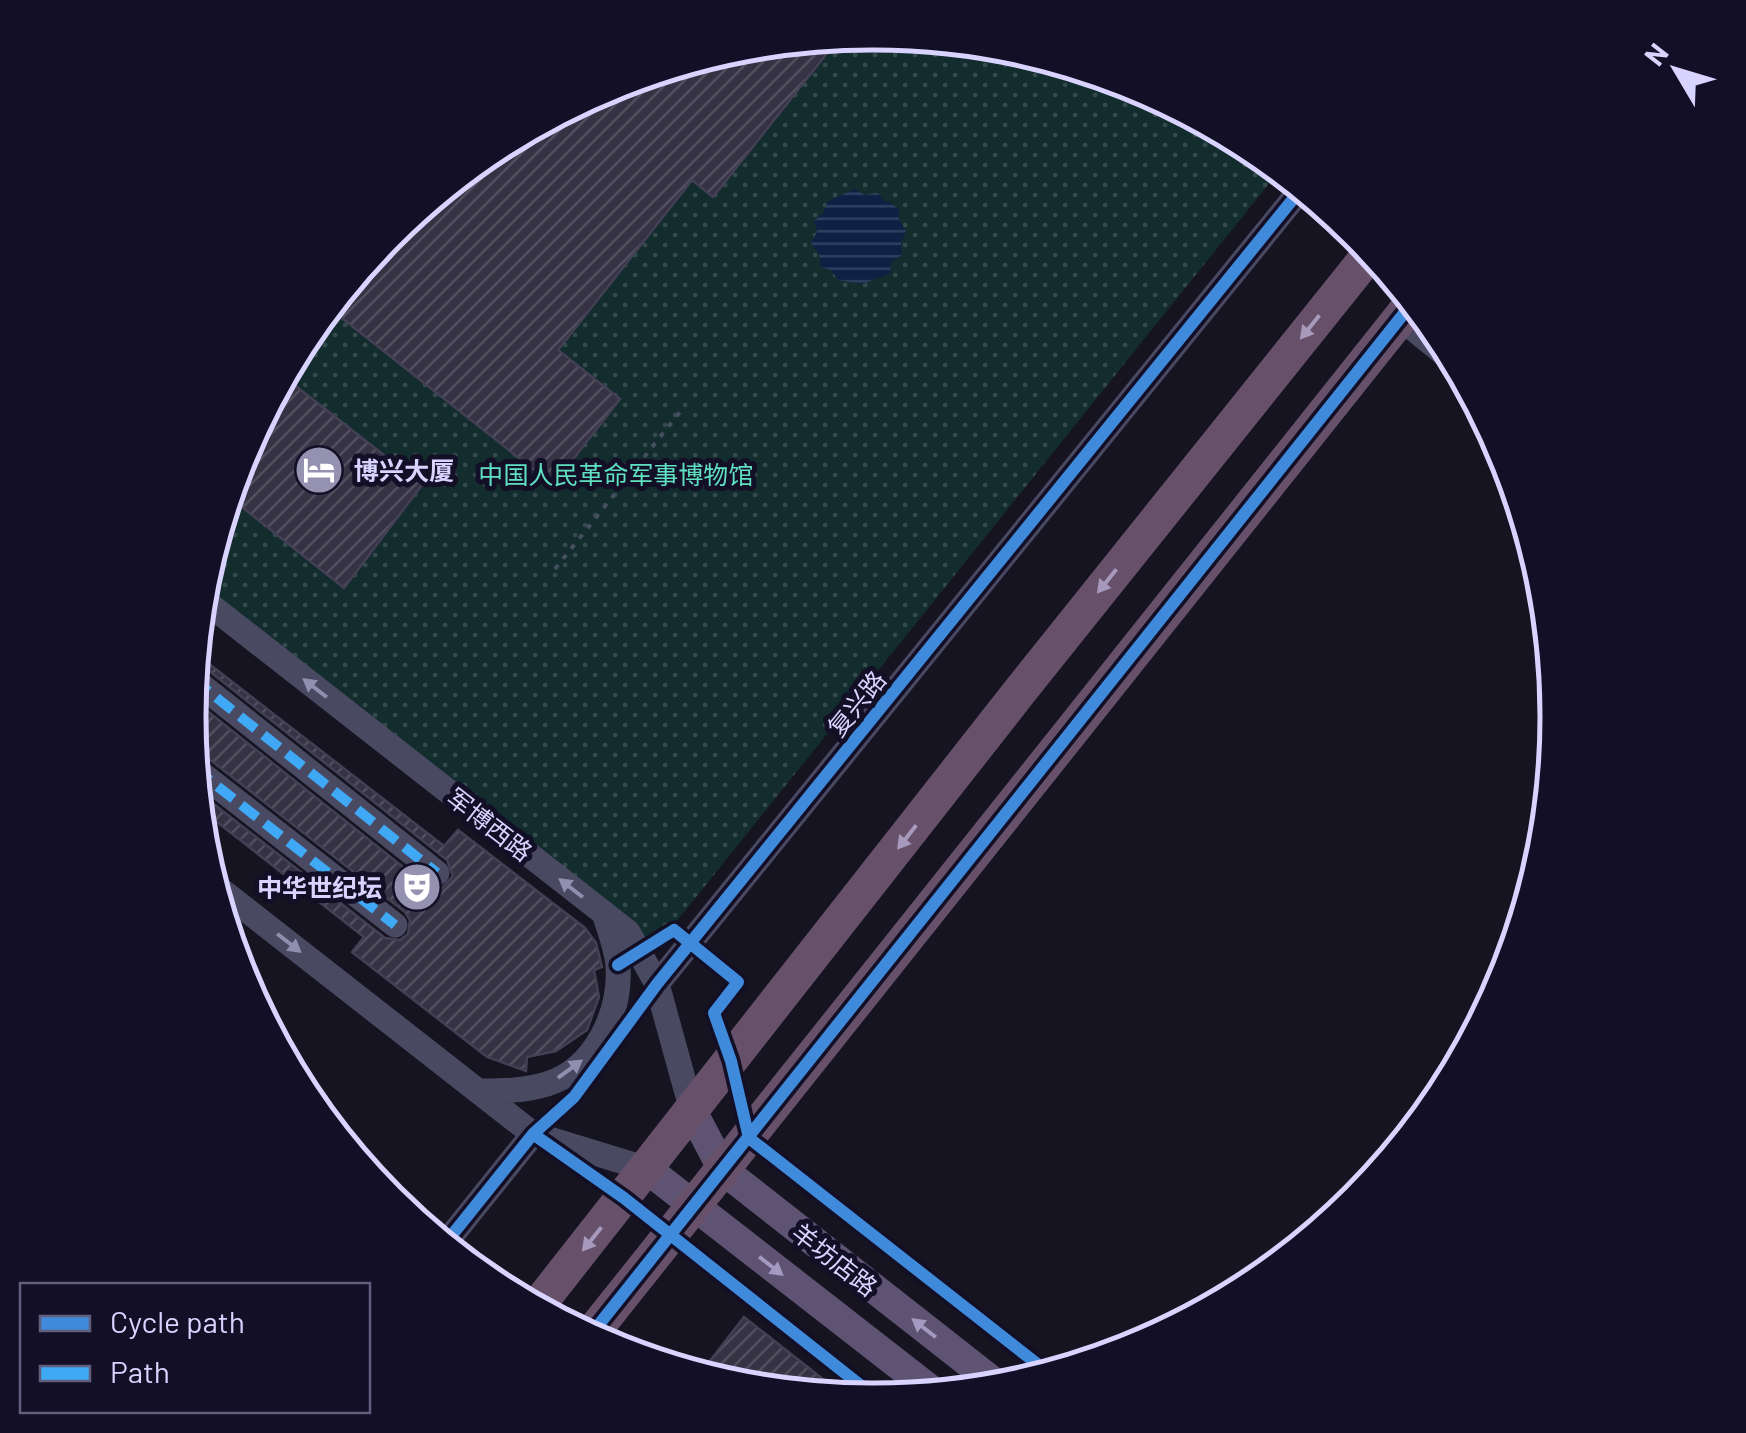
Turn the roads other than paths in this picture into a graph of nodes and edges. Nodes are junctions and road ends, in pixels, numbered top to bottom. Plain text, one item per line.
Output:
1 (1293, 199) edge
2 (1362, 264) edge
3 (1404, 314) edge
4 (215, 609) edge
5 (207, 690) edge
6 (210, 780) edge
7 (437, 873) dead end
8 (232, 899) edge
9 (604, 914) junction
10 (395, 925) dead end
11 (657, 984) junction
12 (478, 1091) junction
13 (692, 1111) junction
14 (533, 1134) junction
15 (647, 1169) junction
16 (722, 1170) junction
17 (694, 1206) junction
18 (453, 1234) edge
19 (545, 1297) edge
20 (599, 1323) edge
21 (982, 1373) edge
22 (920, 1382) edge

1 - 11 street, 复兴路
2 -> 13 highway
3 - 16 highway
9 -> 4 street, 军博西路
5 - 7 street
6 - 10 street
8 -> 12 street
9 - 11 street, 军博西路
12 -> 9 street
11 - 13 street, 军博西路
12 - 14 street
13 - 15 highway
13 - 16 main road, 羊坊店路
14 - 15 street
14 - 18 street
15 - 17 main road, 羊坊店路
15 -> 19 highway
16 - 17 highway
21 -> 16 main road, 羊坊店路
17 - 20 highway
17 -> 22 main road, 羊坊店路

